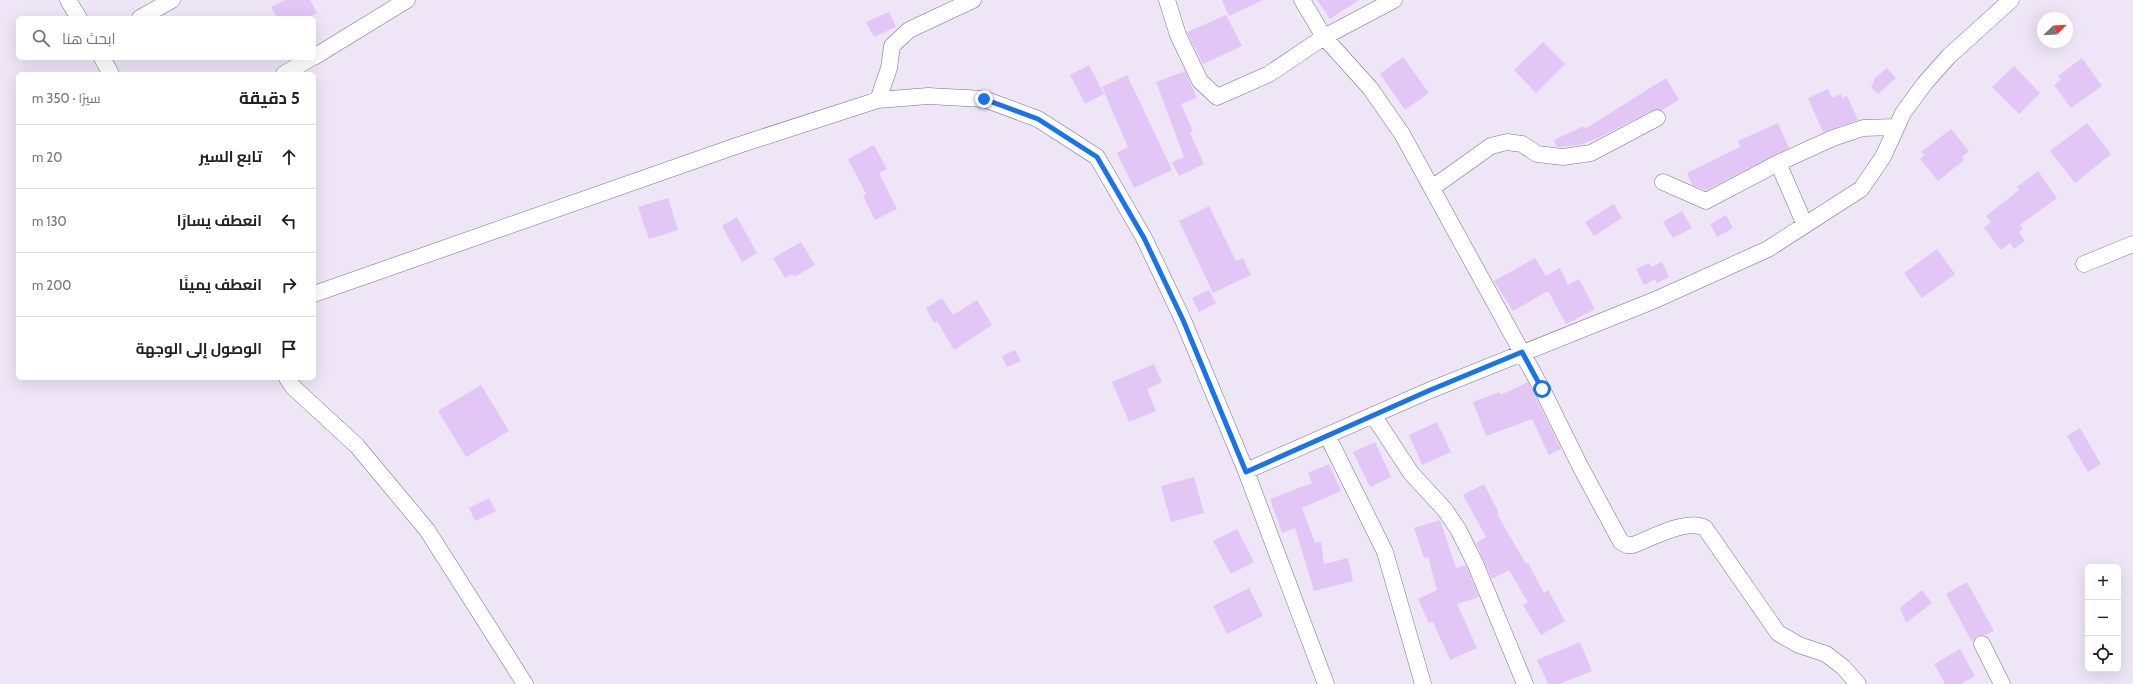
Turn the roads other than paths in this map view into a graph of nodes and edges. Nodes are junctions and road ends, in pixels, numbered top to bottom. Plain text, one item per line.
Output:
1 (68, 0) edge
2 (172, 0) edge
3 (407, 0) edge
4 (973, 0) edge
5 (1167, 0) edge
6 (1302, 0) edge
7 (1394, 0) edge
8 (2011, 0) edge
9 (78, 16) edge
10 (144, 16) edge
11 (1324, 37) junction
12 (316, 55) edge
13 (103, 60) edge
14 (308, 60) edge
15 (110, 72) edge
16 (287, 72) edge
17 (878, 100) junction
18 (1657, 118) dead end
19 (1896, 127) junction
20 (1778, 163) junction
21 (1663, 182) dead end
22 (1432, 188) junction
23 (1805, 225) junction
24 (2133, 244) edge
25 (2084, 264) dead end
26 (316, 293) edge
27 (1522, 352) junction
28 (288, 380) edge
29 (1373, 415) junction
30 (1327, 435) junction
31 (1246, 472) junction
32 (1982, 644) dead end
33 (525, 684) edge
34 (1326, 684) edge
35 (1423, 684) edge
36 (1525, 684) edge
37 (1858, 684) edge
38 (2002, 684) edge

1 - 9 street
2 - 10 street
3 - 12 street
4 - 17 street
5 - 11 street
6 - 11 street
7 - 11 street
8 - 19 street
11 - 22 street
13 - 15 street
14 - 16 street
17 - 26 street
17 - 31 street
18 - 22 street
19 - 20 street
19 - 23 street
20 - 21 street
20 - 23 street
22 - 27 street
23 - 27 street
24 - 25 street
27 - 29 street
27 - 37 street
28 - 33 street
29 - 30 street
29 - 36 street
30 - 31 street
30 - 35 street
31 - 34 street
32 - 38 street

